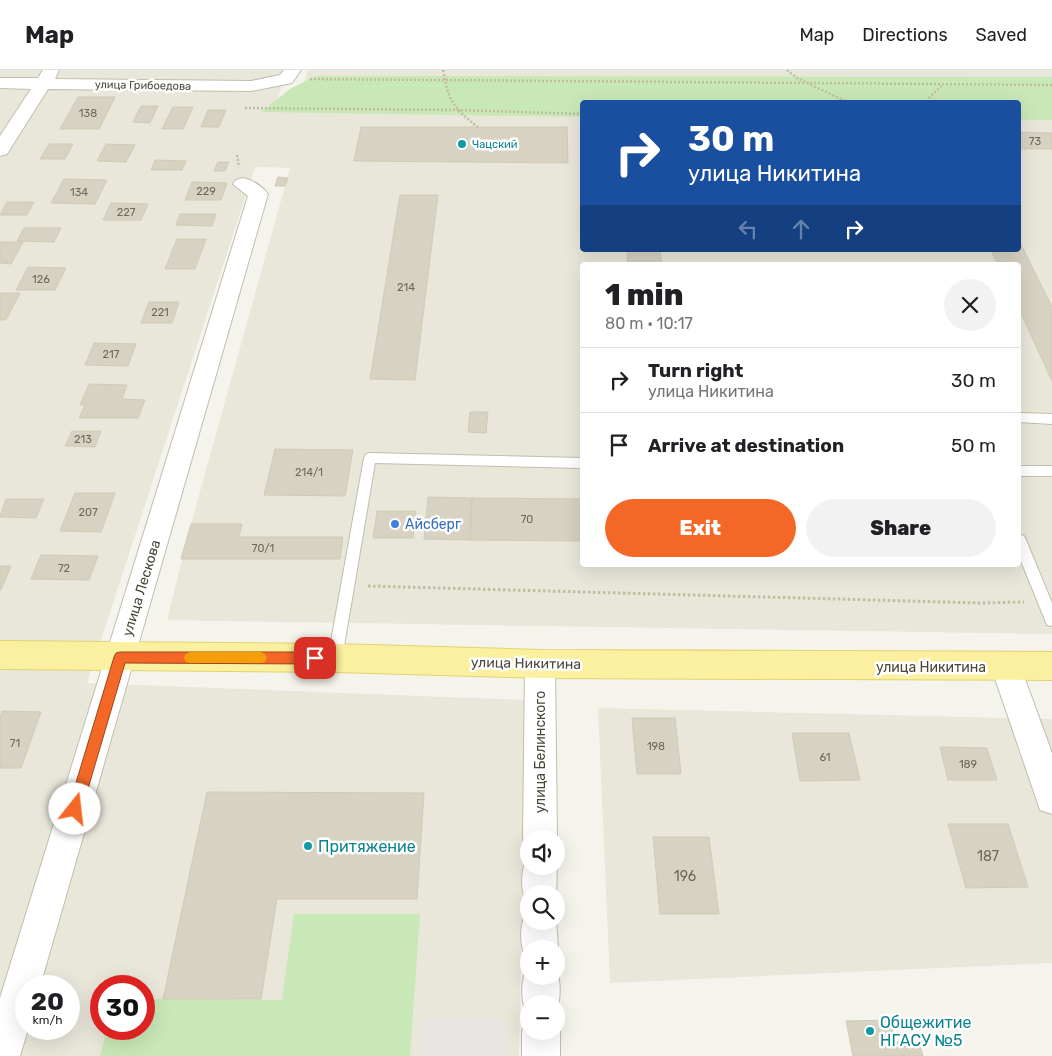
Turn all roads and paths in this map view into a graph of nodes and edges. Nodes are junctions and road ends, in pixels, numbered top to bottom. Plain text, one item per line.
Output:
1 (443, 70) edge
2 (787, 70) edge
3 (289, 74) edge
4 (48, 76) edge
5 (445, 79) junction
6 (807, 82) junction
7 (0, 83) edge
8 (942, 84) junction
9 (1052, 85) edge
10 (843, 100) edge
11 (928, 100) edge
12 (245, 108) dead end
13 (456, 110) junction
14 (580, 114) edge
15 (478, 127) dead end
16 (0, 150) edge
17 (243, 184) dead end
18 (1021, 418) dead end
19 (1052, 418) edge
20 (580, 463) edge
21 (1021, 471) edge
22 (1052, 471) edge
23 (1021, 545) edge
24 (347, 586) junction
25 (1044, 602) junction
26 (1052, 620) edge
27 (0, 655) edge
28 (120, 657) junction
29 (335, 658) junction
30 (540, 664) junction
31 (1052, 666) edge
32 (1006, 668) junction
33 (1052, 798) edge
34 (540, 830) edge
35 (541, 1040) edge
36 (1, 1056) edge
37 (541, 1056) edge

1 - 5 path
2 - 6 path
3 - 4 street, улица Грибоедова
3 - 5 path
4 - 7 street, улица Грибоедова
4 - 16 street
5 - 6 path
5 - 13 path
6 - 8 path
6 - 10 path
8 - 9 path
8 - 11 path
12 - 13 path
13 - 14 path
13 - 15 path
17 - 28 street, улица Лескова
18 - 19 lane
20 - 24 lane
21 - 22 lane
23 - 25 lane
24 - 25 path
24 - 29 lane
25 - 26 lane
27 - 28 main road, улица Никитина
28 - 29 main road, улица Никитина
28 - 36 street, улица Лескова
29 - 30 main road, улица Никитина
30 - 32 main road, улица Никитина
30 - 34 street, улица Белинского
31 - 32 main road, улица Никитина
32 - 33 street
35 - 37 street

